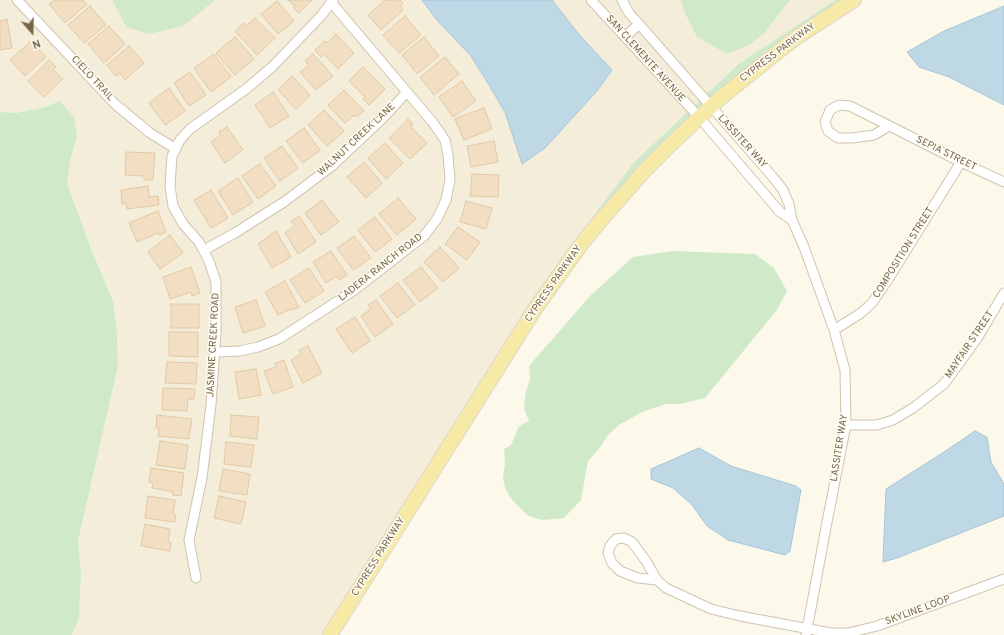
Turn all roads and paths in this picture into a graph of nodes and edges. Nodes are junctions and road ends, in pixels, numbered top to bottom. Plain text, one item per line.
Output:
1 (17, 0) edge
2 (591, 0) edge
3 (622, 0) edge
4 (854, 0) edge
5 (332, 1) edge
6 (639, 24) junction
7 (625, 37) junction
8 (407, 92) junction
9 (711, 107) junction
10 (699, 118) junction
11 (889, 126) junction
12 (176, 149) junction
13 (961, 162) junction
14 (1004, 182) edge
15 (792, 220) junction
16 (204, 250) junction
17 (1004, 293) edge
18 (834, 330) junction
19 (215, 352) junction
20 (846, 425) junction
21 (196, 578) dead end
22 (1004, 579) edge
23 (657, 580) junction
24 (807, 632) edge
25 (330, 635) edge

1 - 12 street, CIELO TRAIL
2 - 7 street, SAN CLEMENTE AVENUE
3 - 6 street, SAN CLEMENTE AVENUE
4 - 9 main road, CYPRESS PARKWAY
5 - 8 street, LADERA RANCH ROAD
5 - 12 street, JASMINE CREEK ROAD
6 - 7 street
6 - 9 street, SAN CLEMENTE AVENUE
7 - 10 street, SAN CLEMENTE AVENUE
8 - 16 street, WALNUT CREEK LANE
8 - 19 street, LADERA RANCH ROAD
9 - 10 main road, CYPRESS PARKWAY
9 - 15 street, LASSITER WAY
10 - 15 street, LASSITER WAY
10 - 25 main road, CYPRESS PARKWAY
11 - 11 street, SEPIA STREET
11 - 13 street, SEPIA STREET
12 - 16 street, JASMINE CREEK ROAD
13 - 14 street, SEPIA STREET
13 - 18 street, COMPOSITION STREET
15 - 18 street, LASSITER WAY
16 - 19 street, JASMINE CREEK ROAD
17 - 20 street, MAYFAIR STREET
18 - 20 street, LASSITER WAY
19 - 21 street, JASMINE CREEK ROAD
20 - 24 street, LASSITER WAY
22 - 24 street, SKYLINE LOOP
23 - 23 street
23 - 24 street, SKYLINE LOOP

